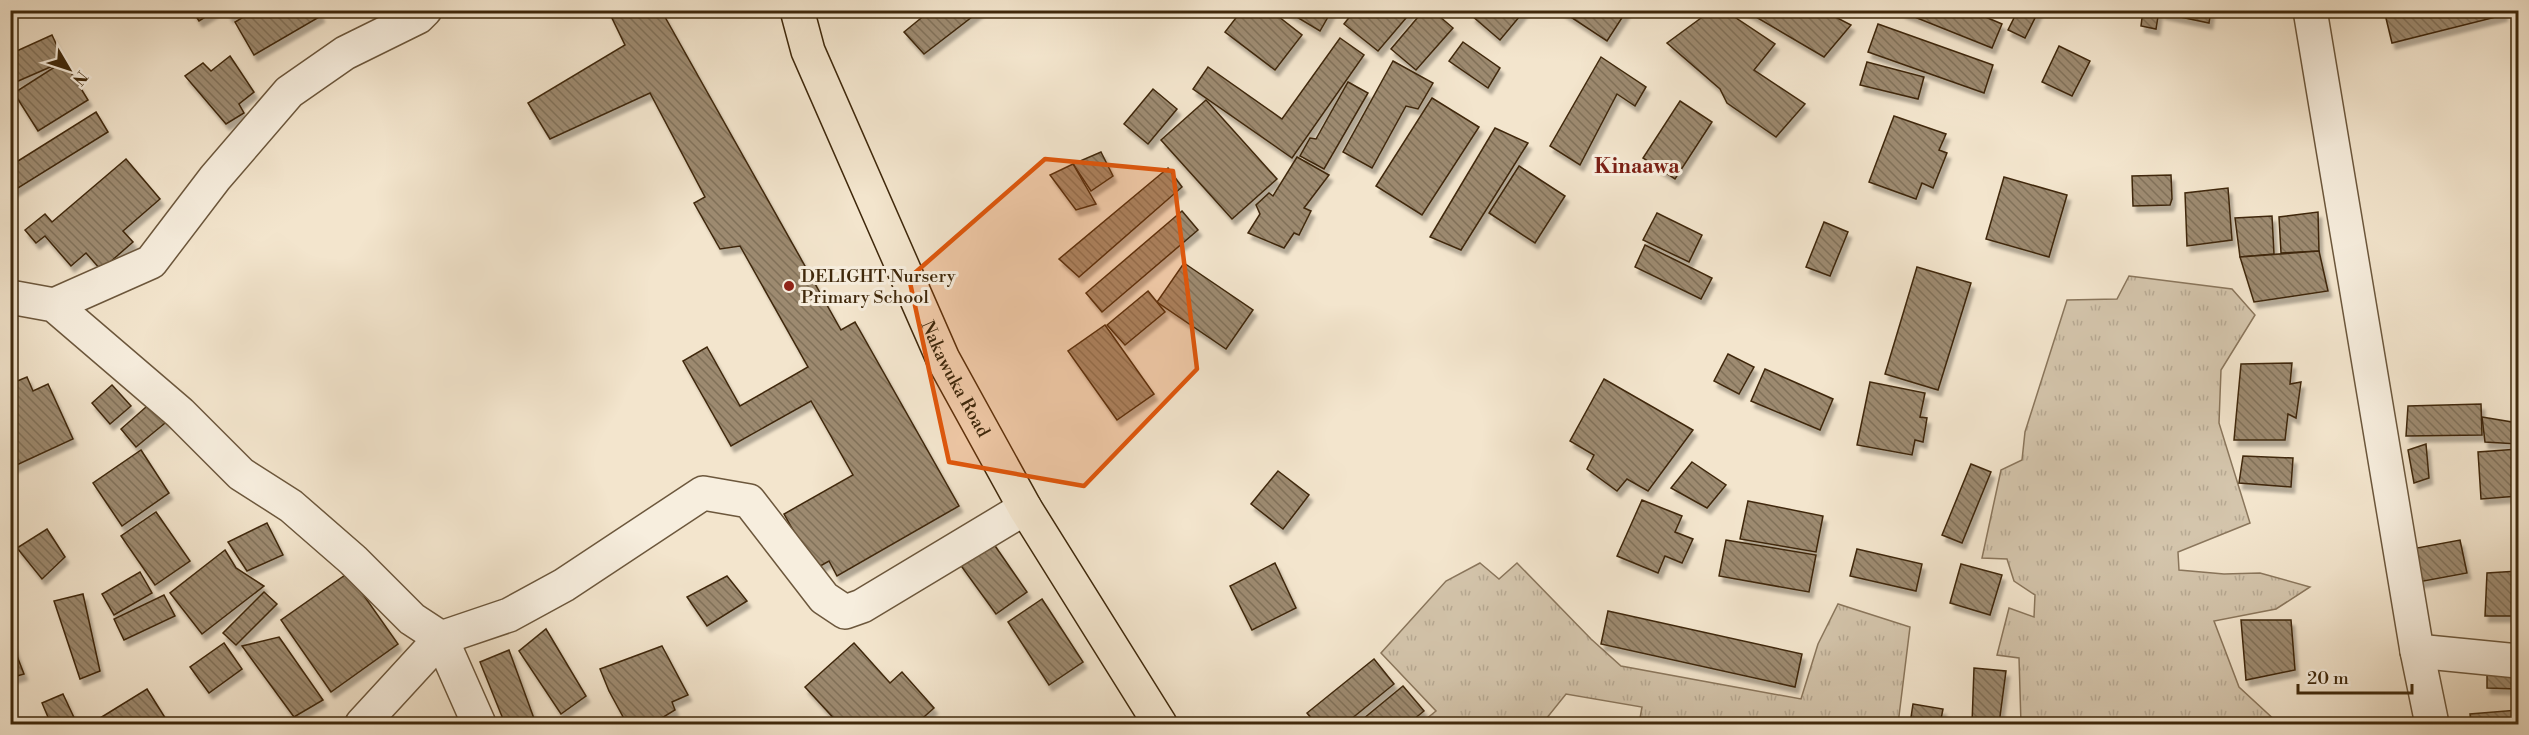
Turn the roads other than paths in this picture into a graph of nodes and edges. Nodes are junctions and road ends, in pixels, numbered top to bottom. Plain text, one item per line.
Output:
1 (425, 10) edge
2 (797, 10) edge
3 (2310, 10) edge
4 (10, 297) edge
5 (54, 305) junction
6 (1025, 508) junction
7 (441, 638) junction
8 (2418, 651) junction
9 (2518, 661) edge
10 (362, 724) edge
11 (479, 724) edge
12 (1160, 724) edge
13 (2432, 724) edge

1 - 5 street
2 - 6 main road, Nakawuka Road
3 - 8 street
4 - 5 street
5 - 7 street
6 - 7 street
6 - 12 main road, Nakawuka Road
7 - 10 street
7 - 11 street
8 - 9 street
8 - 13 street

